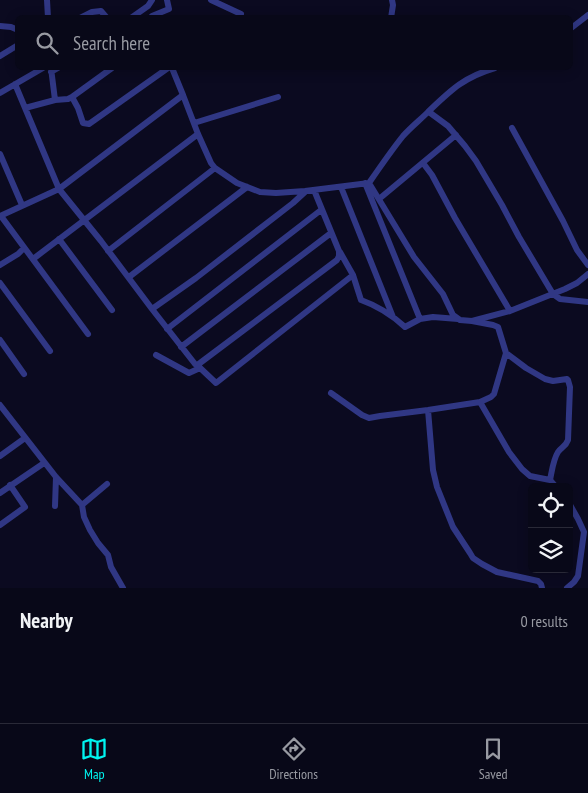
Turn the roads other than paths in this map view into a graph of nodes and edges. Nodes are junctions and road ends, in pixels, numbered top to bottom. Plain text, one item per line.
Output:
1 (47, 0) edge
2 (168, 0) edge
3 (211, 0) edge
4 (392, 0) edge
5 (150, 3) edge
6 (241, 14) dead end
7 (48, 15) edge
8 (86, 15) edge
9 (104, 15) edge
10 (135, 15) edge
11 (158, 15) edge
12 (391, 15) edge
13 (588, 15) edge
14 (0, 26) edge
15 (573, 27) edge
16 (15, 29) edge
17 (15, 47) edge
18 (0, 56) edge
19 (40, 70) edge
20 (51, 70) edge
21 (109, 70) edge
22 (165, 70) edge
23 (173, 70) edge
24 (489, 70) edge
25 (15, 84) junction
26 (0, 93) edge
27 (183, 95) junction
28 (72, 97) junction
29 (278, 97) dead end
30 (55, 100) junction
31 (25, 108) junction
32 (429, 112) junction
33 (194, 123) junction
34 (512, 128) dead end
35 (198, 134) junction
36 (456, 135) junction
37 (0, 154) edge
38 (423, 163) junction
39 (215, 168) junction
40 (367, 183) junction
41 (340, 187) junction
42 (247, 188) junction
43 (59, 189) junction
44 (314, 190) junction
45 (305, 191) junction
46 (379, 199) junction
47 (22, 205) junction
48 (321, 210) junction
49 (0, 216) edge
50 (84, 220) junction
51 (331, 233) junction
52 (59, 239) junction
53 (24, 248) junction
54 (108, 251) junction
55 (339, 251) junction
56 (33, 259) junction
57 (0, 265) edge
58 (588, 265) edge
59 (588, 274) edge
60 (353, 275) junction
61 (129, 278) junction
62 (0, 283) edge
63 (553, 294) junction
64 (588, 302) edge
65 (152, 309) junction
66 (112, 310) dead end
67 (510, 311) junction
68 (393, 317) junction
69 (420, 319) junction
70 (460, 320) junction
71 (472, 322) junction
72 (167, 329) junction
73 (88, 334) dead end
74 (0, 340) edge
75 (181, 347) junction
76 (50, 351) dead end
77 (506, 353) junction
78 (156, 355) dead end
79 (198, 367) junction
80 (24, 374) dead end
81 (331, 393) dead end
82 (480, 402) junction
83 (0, 405) edge
84 (428, 410) junction
85 (3, 416) edge
86 (25, 438) junction
87 (0, 456) edge
88 (44, 463) junction
89 (56, 478) junction
90 (550, 480) junction
91 (553, 483) edge
92 (107, 484) dead end
93 (10, 485) junction
94 (0, 493) edge
95 (82, 504) junction
96 (55, 506) dead end
97 (573, 510) edge
98 (0, 525) edge
99 (123, 588) edge
100 (542, 588) edge
101 (567, 588) edge

1 - 7 street
2 - 11 street
3 - 6 street
4 - 12 street
5 - 10 street
8 - 9 street
13 - 15 street
14 - 16 street
17 - 18 street
19 - 25 street
20 - 30 street
21 - 28 street
22 - 28 street
23 - 27 street
24 - 32 street
25 - 26 street
25 - 31 street
27 - 33 street
27 - 43 street
28 - 30 street
29 - 33 street
30 - 31 street
31 - 43 street
32 - 36 street
32 - 40 street
33 - 35 street
34 - 58 street
35 - 39 street
35 - 50 street
36 - 38 street
36 - 63 street
37 - 47 street
38 - 46 street
38 - 67 street
39 - 42 street
39 - 54 street
40 - 41 street
40 - 46 street
40 - 69 street
41 - 44 street
41 - 68 street
42 - 45 street
42 - 61 street
43 - 47 street
43 - 50 street
44 - 45 street
44 - 48 street
45 - 65 street
46 - 70 street
47 - 49 street
48 - 51 street
48 - 72 street
49 - 53 street
50 - 52 street
50 - 54 street
51 - 55 street
51 - 75 street
52 - 56 street
52 - 66 street
53 - 56 street
53 - 57 street
54 - 61 street
55 - 60 street
55 - 79 street
56 - 73 street
59 - 63 street
60 - 68 street
60 - 79 street
61 - 65 street
62 - 76 street
63 - 64 street
63 - 67 street
65 - 72 street
67 - 71 street
68 - 69 street
69 - 70 street
70 - 71 street
71 - 77 street
72 - 75 street
74 - 80 street
75 - 79 street
77 - 82 street
77 - 90 street
78 - 79 street
81 - 84 street
82 - 84 street
82 - 90 street
83 - 85 street
84 - 100 street
85 - 86 street
86 - 87 street
86 - 88 street
88 - 89 street
88 - 93 street
89 - 95 street
89 - 96 street
90 - 91 street
92 - 95 street
93 - 94 street
93 - 98 street
95 - 99 street
97 - 101 street

